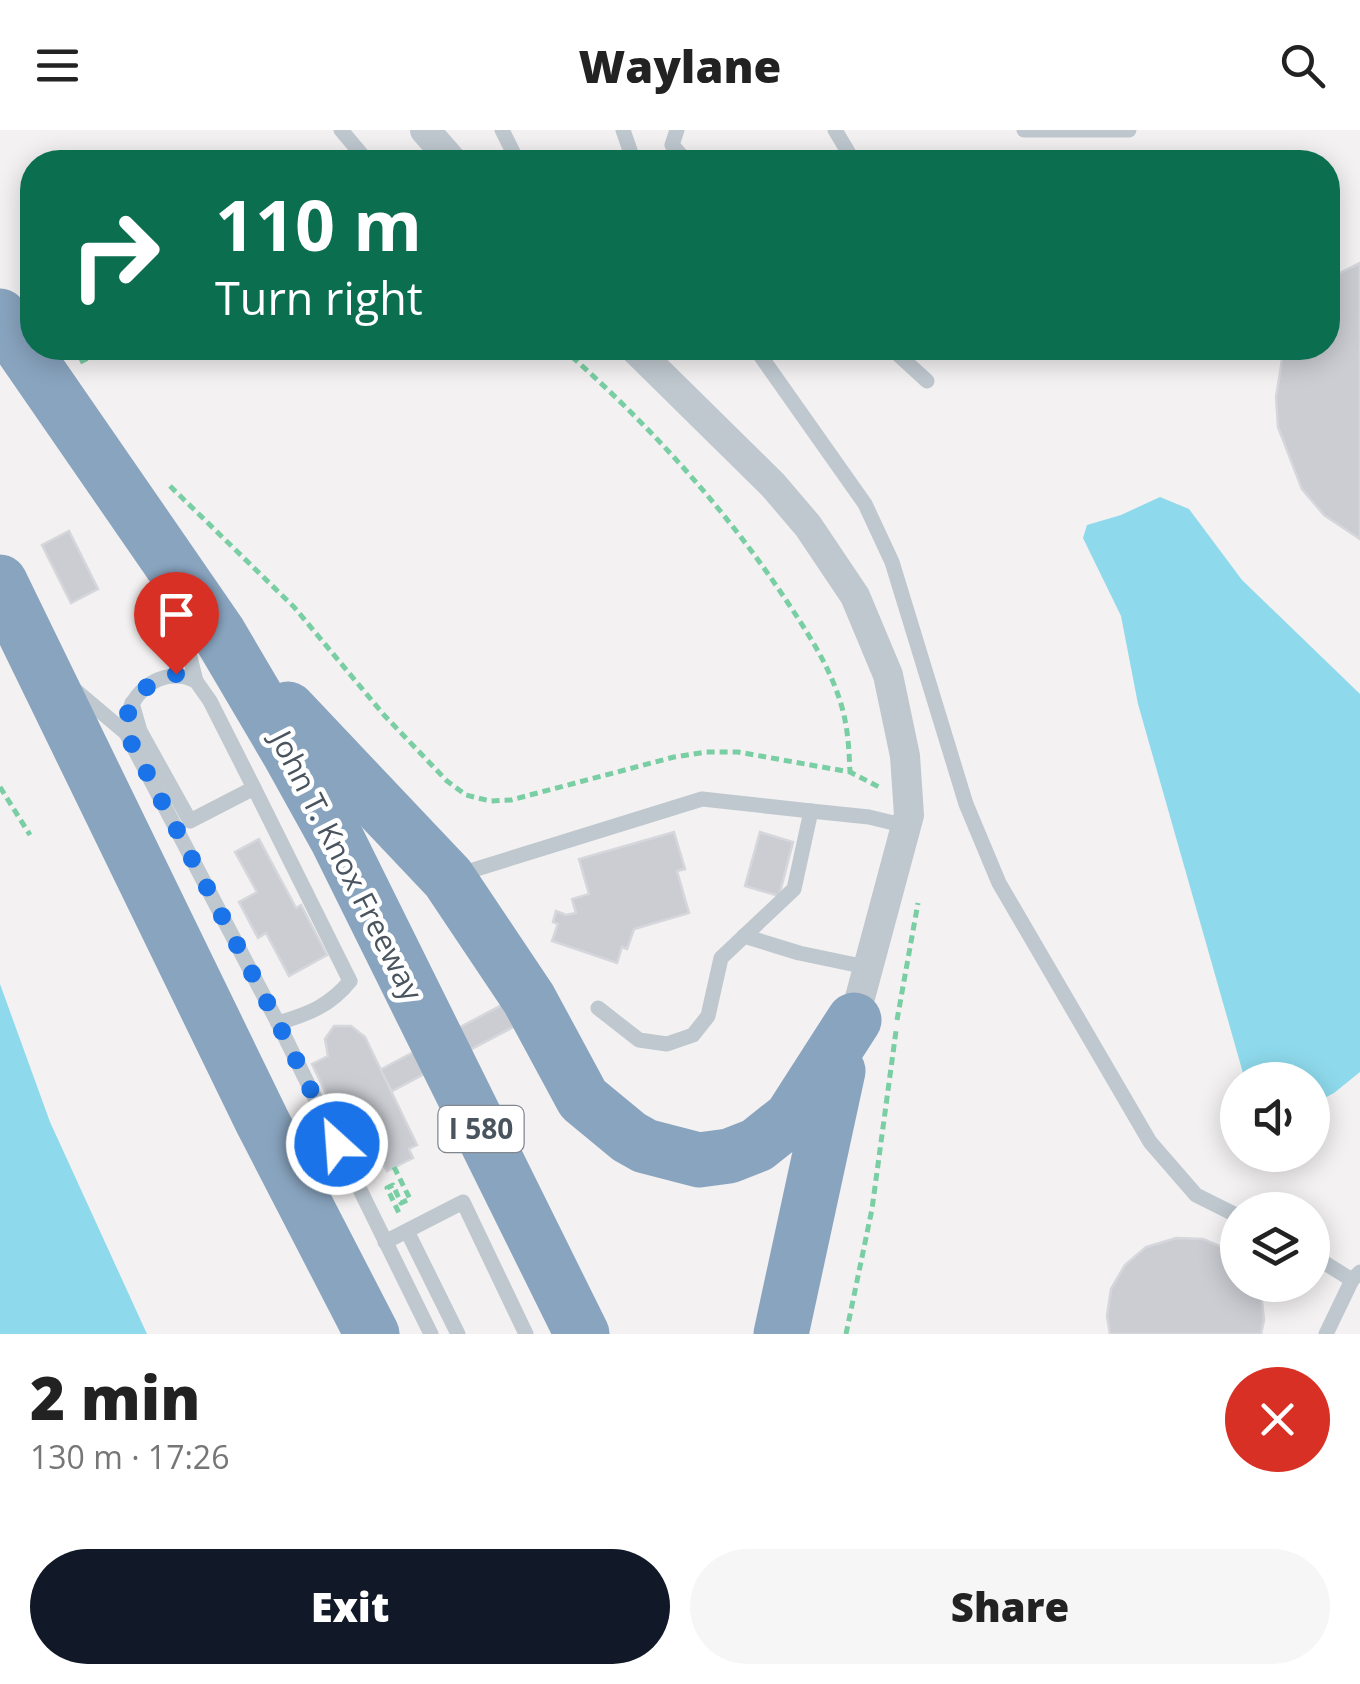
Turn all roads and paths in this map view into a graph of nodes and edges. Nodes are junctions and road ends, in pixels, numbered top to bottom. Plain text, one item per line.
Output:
1 (340, 130) edge
2 (425, 130) edge
3 (1024, 130) edge
4 (1128, 130) edge
5 (358, 150) edge
6 (442, 150) edge
7 (0, 316) edge
8 (20, 344) edge
9 (32, 360) edge
10 (575, 360) edge
11 (646, 360) edge
12 (764, 360) edge
13 (905, 360) edge
14 (927, 381) dead end
15 (158, 475) dead end
16 (0, 582) edge
17 (204, 612) junction
18 (33, 649) junction
19 (196, 681) junction
20 (132, 703) junction
21 (126, 733) junction
22 (0, 787) edge
23 (254, 788) junction
24 (811, 811) junction
25 (906, 826) junction
26 (30, 835) dead end
27 (448, 878) junction
28 (744, 936) junction
29 (866, 967) junction
30 (598, 1008) dead end
31 (854, 1020) junction
32 (278, 1023) junction
33 (394, 1167) dead end
34 (1220, 1207) edge
35 (498, 1218) junction
36 (407, 1231) junction
37 (385, 1242) junction
38 (1330, 1263) edge
39 (1356, 1276) edge
40 (372, 1334) edge
41 (430, 1334) edge
42 (458, 1334) edge
43 (526, 1334) edge
44 (582, 1334) edge
45 (780, 1334) edge
46 (818, 1334) edge
47 (1326, 1334) edge

1 - 5 lane
2 - 6 street
3 - 4 lane
7 - 8 highway, John T. Knox Freeway / I 580
9 - 17 highway, John T. Knox Freeway / I 580
10 - 15 path
11 - 25 street
12 - 34 lane
13 - 14 lane
16 - 18 highway
17 - 19 lane
17 - 27 highway
17 - 35 highway, John T. Knox Freeway / I 580
18 - 21 lane
18 - 40 highway
19 - 20 lane
19 - 23 lane
20 - 21 lane
20 - 23 lane
21 - 32 lane
22 - 26 path
23 - 32 lane
24 - 25 lane
24 - 27 lane
24 - 28 lane
25 - 29 street
27 - 31 highway
28 - 29 lane
28 - 30 lane
29 - 31 street
31 - 45 highway
31 - 46 highway
32 - 37 lane
33 - 36 path
35 - 36 lane
35 - 43 lane
35 - 44 highway, John T. Knox Freeway / I 580
36 - 37 lane
36 - 42 lane
37 - 41 lane
38 - 39 lane
39 - 47 lane

